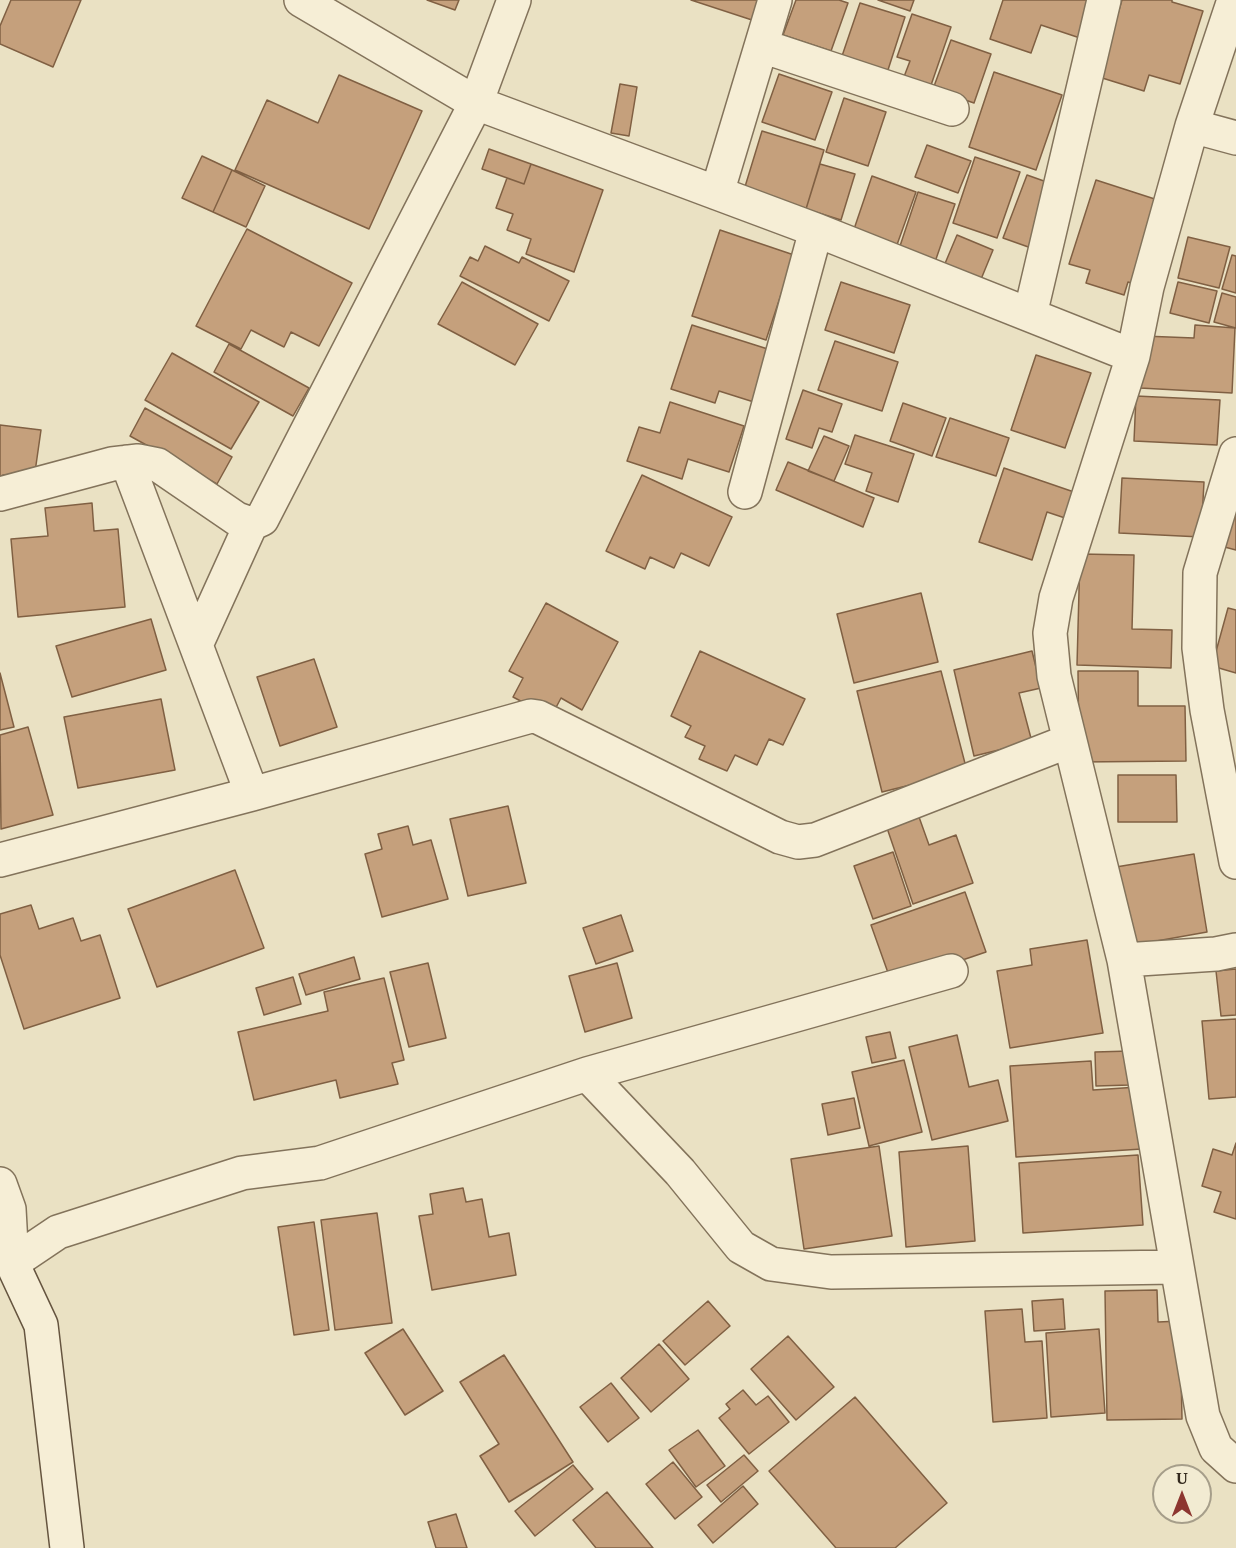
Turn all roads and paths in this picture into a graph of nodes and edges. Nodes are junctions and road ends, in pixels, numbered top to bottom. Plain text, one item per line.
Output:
1 (302, 0) edge
2 (514, 0) edge
3 (775, 0) edge
4 (1104, 0) edge
5 (1234, 0) edge
6 (762, 46) junction
7 (476, 103) junction
8 (952, 109) dead end
9 (1192, 126) junction
10 (1236, 138) edge
11 (717, 194) junction
12 (816, 230) junction
13 (1030, 315) junction
14 (1133, 356) junction
15 (1236, 454) edge
16 (127, 462) junction
17 (745, 492) dead end
18 (0, 494) edge
19 (251, 524) junction
20 (196, 645) junction
21 (1069, 741) junction
22 (252, 794) junction
23 (0, 860) edge
24 (1236, 862) edge
25 (1236, 950) edge
26 (1124, 960) junction
27 (951, 970) dead end
28 (587, 1074) junction
29 (0, 1184) edge
30 (6, 1261) edge
31 (1176, 1267) junction
32 (1236, 1466) edge
33 (67, 1548) edge

1 - 7 street
2 - 7 street
3 - 6 street
4 - 13 street
5 - 9 street
6 - 8 street
6 - 11 street
7 - 11 street
7 - 19 street
9 - 10 street
9 - 14 street
11 - 12 street
12 - 13 street
12 - 17 street
13 - 14 street
14 - 21 street
15 - 24 street
16 - 18 street
16 - 19 street
16 - 20 street
19 - 20 street
20 - 22 street
21 - 22 street
21 - 26 street
22 - 23 street
25 - 26 street
26 - 31 street
27 - 28 street
28 - 30 street
28 - 31 street
29 - 30 street
30 - 33 street
31 - 32 street

